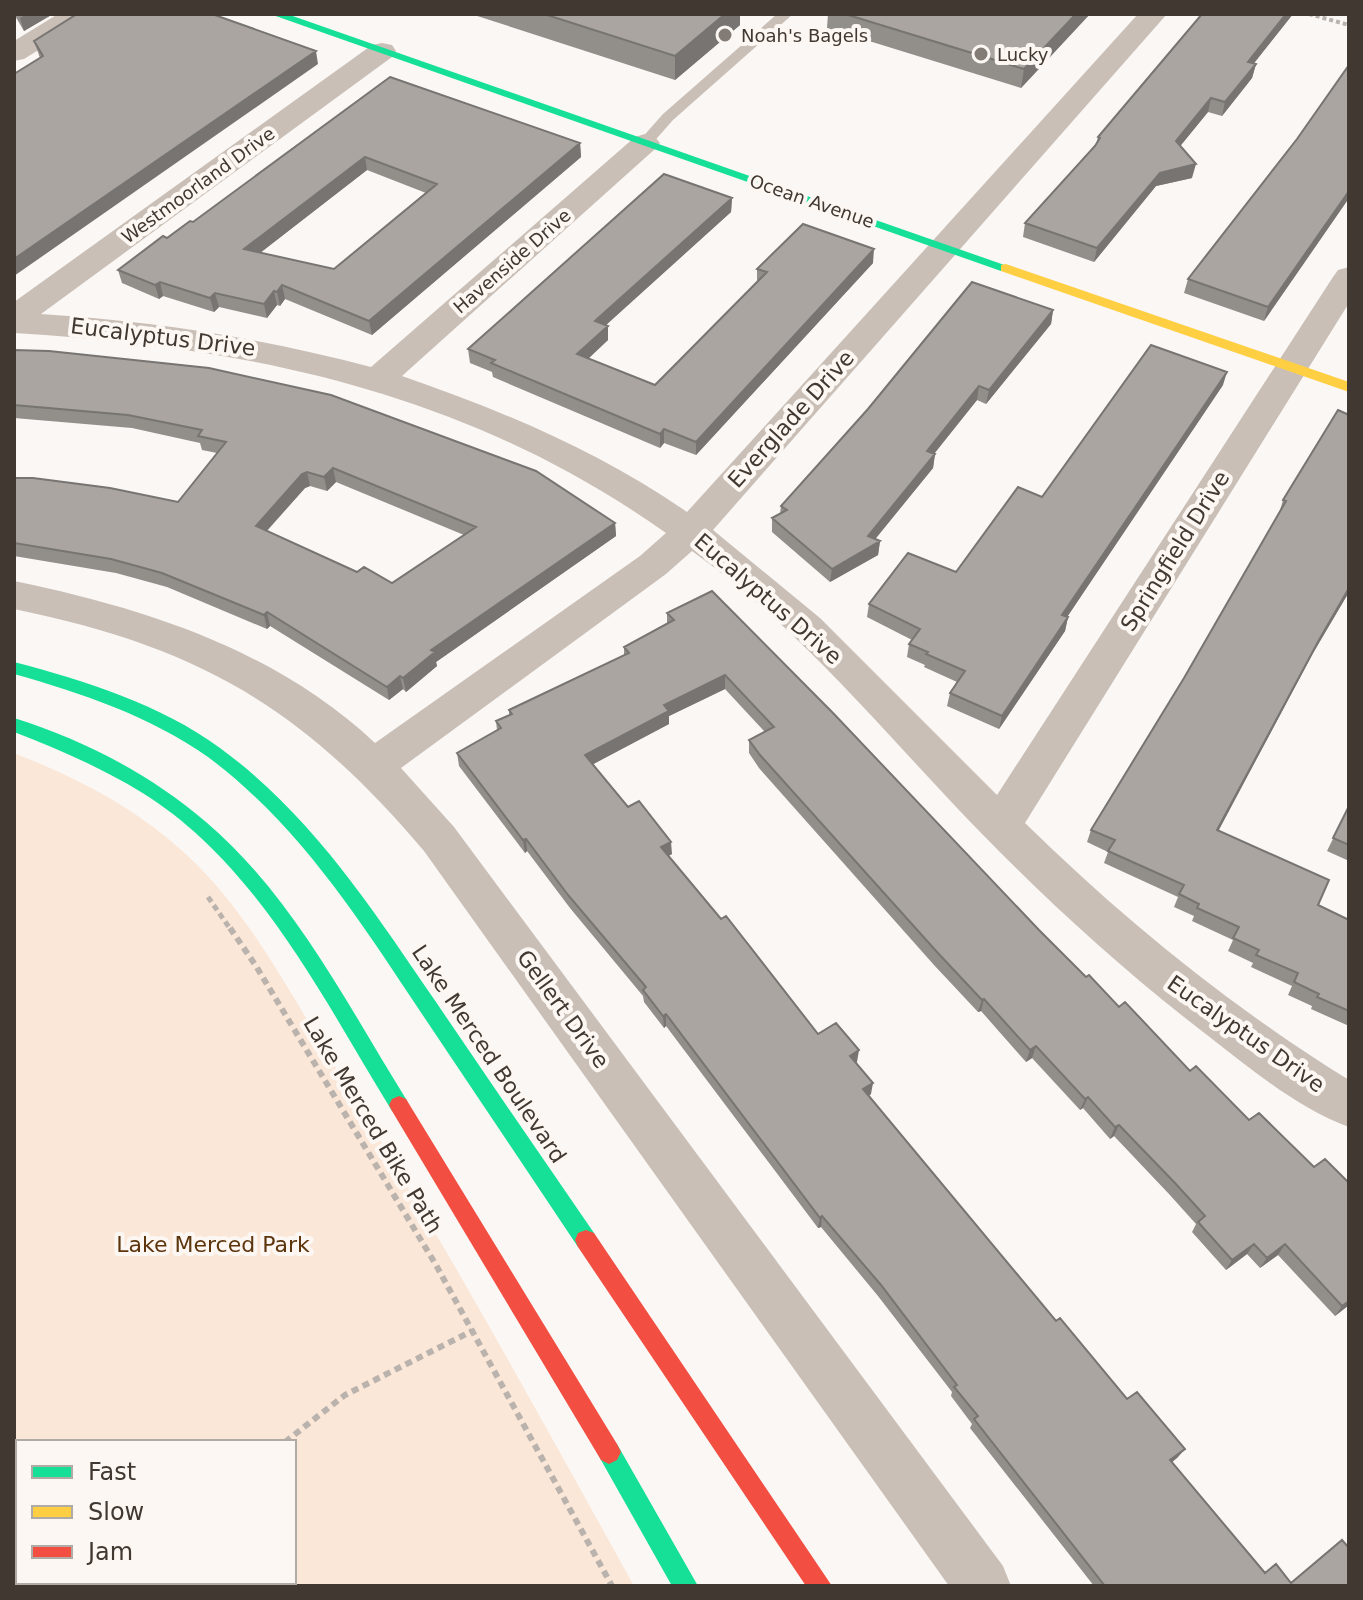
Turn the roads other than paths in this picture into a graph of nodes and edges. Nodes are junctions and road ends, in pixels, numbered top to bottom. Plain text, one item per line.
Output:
1 (77, 14) edge
2 (276, 14) edge
3 (1153, 14) edge
4 (782, 15) edge
5 (382, 51) junction
6 (14, 53) edge
7 (645, 143) junction
8 (945, 247) junction
9 (1349, 277) edge
10 (14, 321) edge
11 (1291, 368) junction
12 (378, 379) junction
13 (1349, 387) edge
14 (691, 531) junction
15 (14, 595) edge
16 (14, 668) edge
17 (14, 725) edge
18 (375, 765) junction
19 (1001, 825) junction
20 (1349, 1106) edge
21 (686, 1586) edge
22 (820, 1586) edge
23 (983, 1586) edge

1 - 6 street
2 - 5 main road, Ocean Avenue
3 - 8 street, Everglade Drive
4 - 7 lane
5 - 7 main road, Ocean Avenue
5 - 10 street, Westmoorland Drive
7 - 8 main road, Ocean Avenue
7 - 12 street, Havenside Drive
8 - 11 main road, Ocean Avenue
8 - 14 street, Everglade Drive
9 - 11 street, Springfield Drive
10 - 12 street, Eucalyptus Drive
11 - 13 main road, Ocean Avenue
11 - 19 street, Springfield Drive
12 - 14 street, Eucalyptus Drive
14 - 18 street, Everglade Drive
14 - 19 street, Eucalyptus Drive
15 - 18 street, Gellert Drive
16 - 22 main road, Lake Merced Boulevard
17 - 21 main road
18 - 23 street, Gellert Drive
19 - 20 street, Eucalyptus Drive

